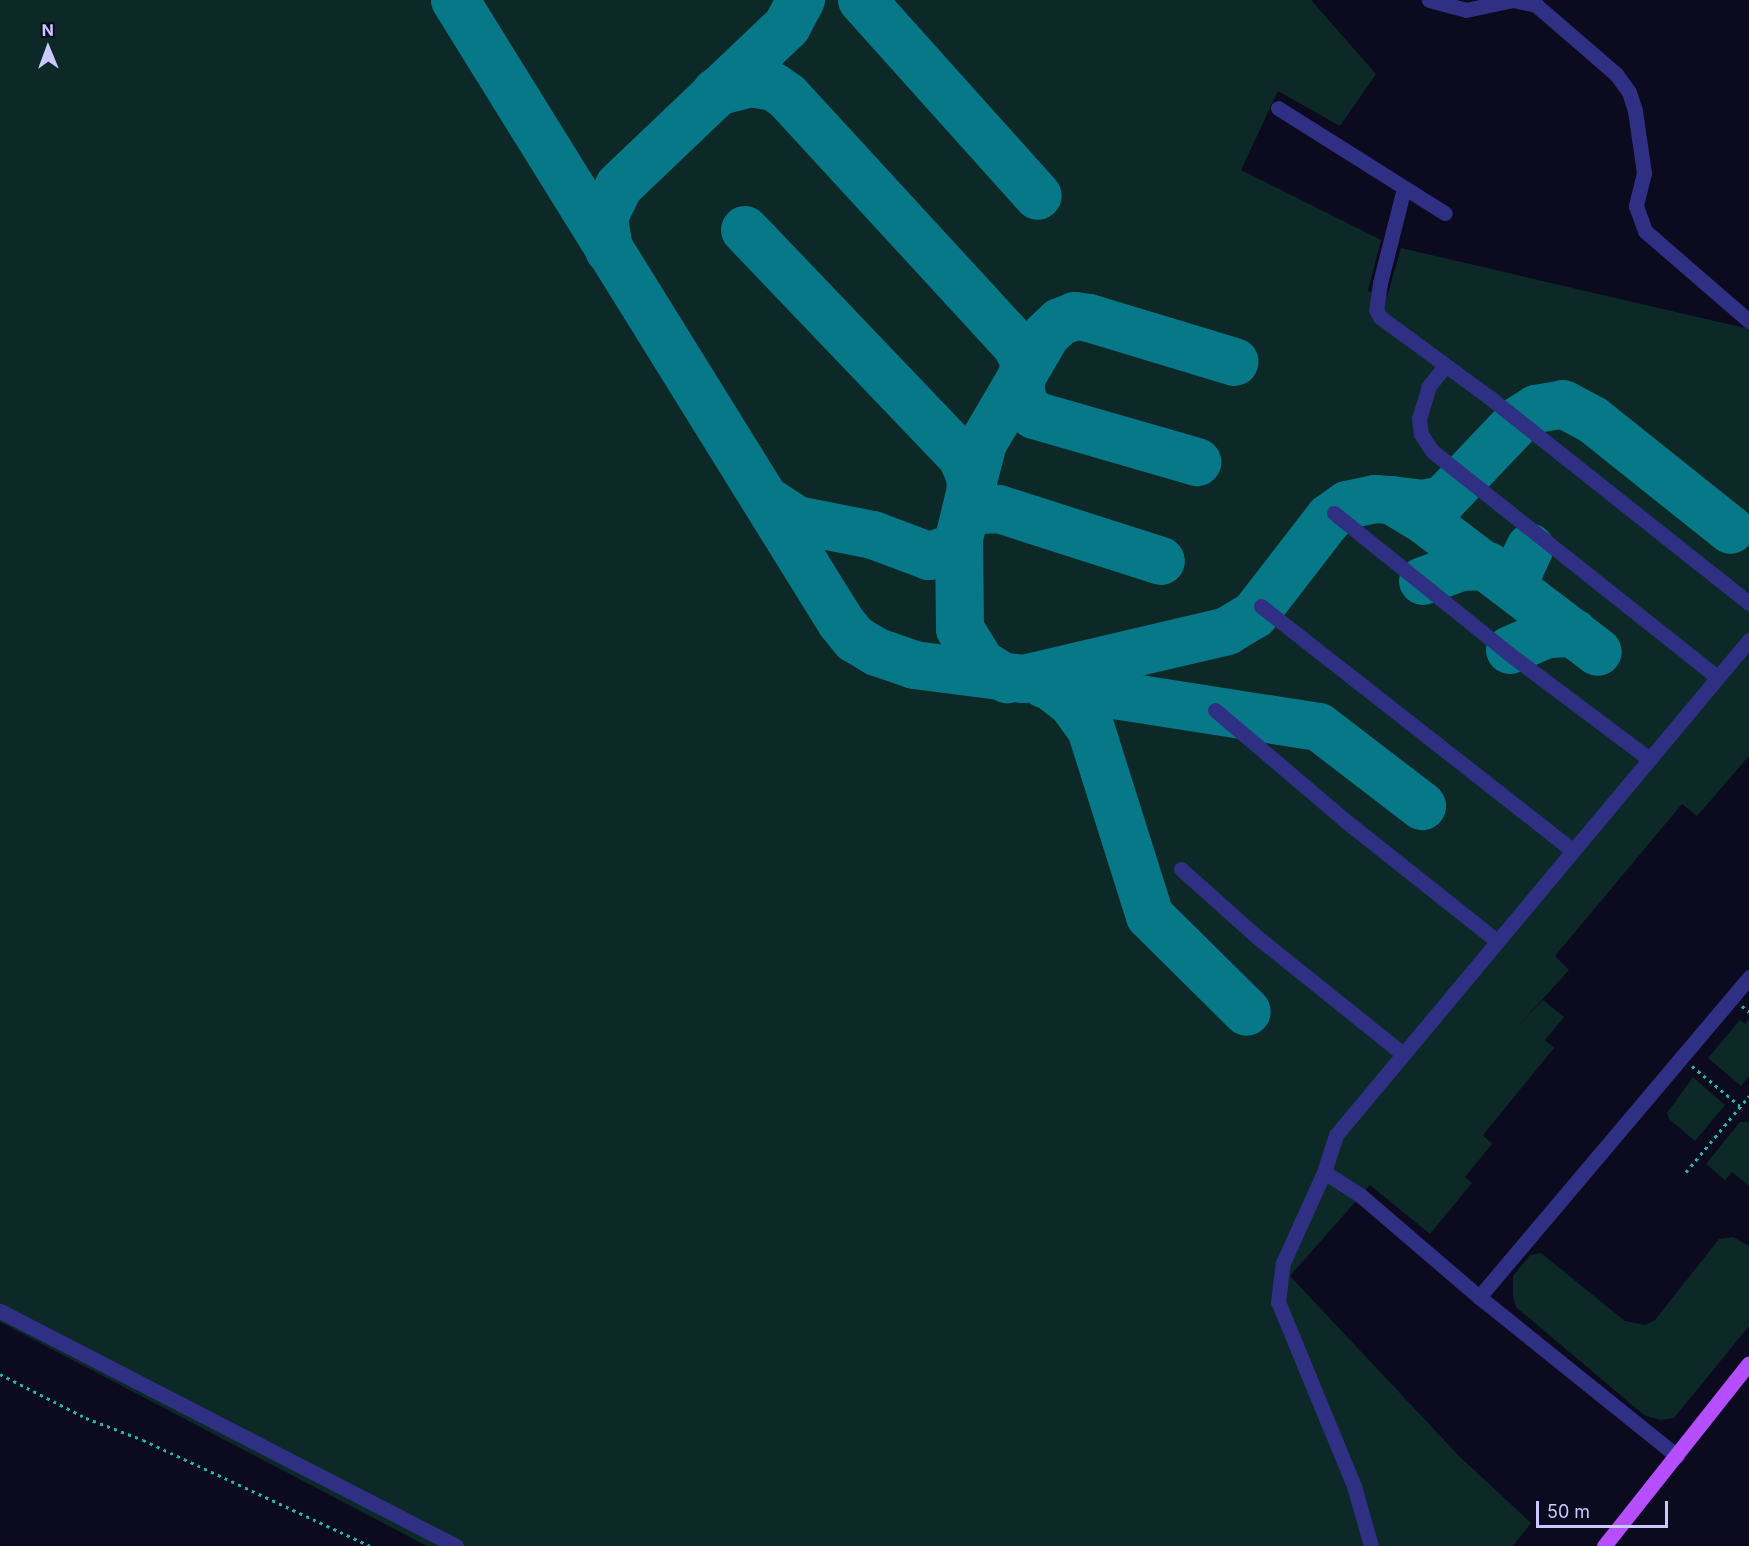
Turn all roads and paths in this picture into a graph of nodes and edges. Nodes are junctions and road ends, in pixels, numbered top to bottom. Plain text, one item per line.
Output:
1 (1429, 0) edge
2 (1538, 2) edge
3 (1278, 108) dead end
4 (1404, 188) junction
5 (1445, 213) dead end
6 (1749, 321) edge
7 (1445, 366) junction
8 (1334, 513) dead end
9 (1749, 603) edge
10 (1261, 606) dead end
11 (1749, 640) edge
12 (1717, 677) junction
13 (1215, 710) dead end
14 (1648, 758) junction
15 (1572, 850) junction
16 (1181, 869) dead end
17 (1496, 940) junction
18 (1749, 977) edge
19 (1402, 1053) junction
20 (1681, 1057) junction
21 (1749, 1096) edge
22 (1741, 1106) junction
23 (1324, 1172) junction
24 (1686, 1172) dead end
25 (1479, 1297) junction
26 (0, 1311) edge
27 (1749, 1363) edge
28 (0, 1374) edge
29 (1677, 1456) junction
30 (370, 1546) edge
31 (456, 1546) edge
32 (1371, 1546) edge
33 (1604, 1546) edge

1 - 2 lane
2 - 6 lane
3 - 4 lane
4 - 5 lane
4 - 7 lane
7 - 9 lane
7 - 12 lane
8 - 14 lane
10 - 15 lane
11 - 12 lane
12 - 14 lane
13 - 17 lane
14 - 15 lane
15 - 17 lane
16 - 19 lane
17 - 19 lane
18 - 20 lane
19 - 23 lane
20 - 22 path
20 - 25 lane
21 - 22 path
22 - 24 path
23 - 25 lane
23 - 32 lane
25 - 29 lane
26 - 31 lane
27 - 29 main road
28 - 30 path
29 - 33 main road

